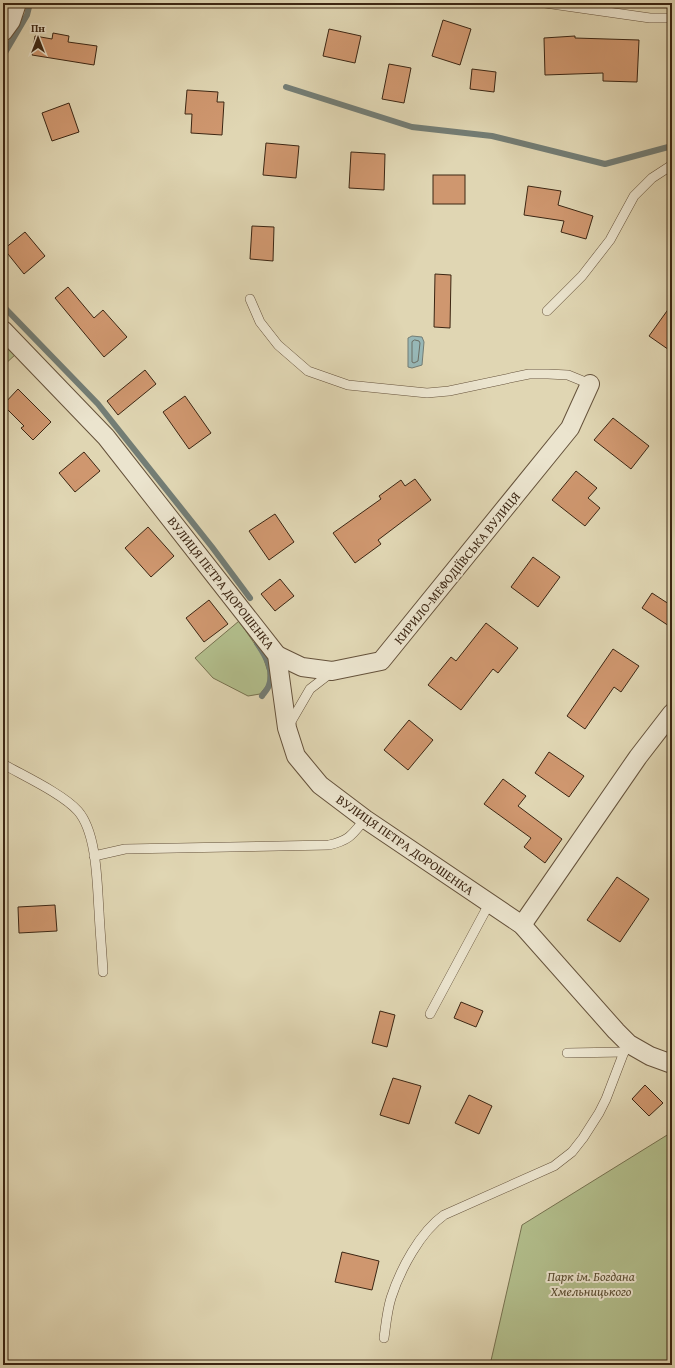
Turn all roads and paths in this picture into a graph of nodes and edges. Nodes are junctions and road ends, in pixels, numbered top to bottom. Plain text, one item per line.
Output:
1 (17, 3) edge
2 (545, 3) edge
3 (672, 18) edge
4 (3, 32) edge
5 (672, 165) edge
6 (250, 300) dead end
7 (547, 311) dead end
8 (3, 330) edge
9 (590, 384) joint
10 (277, 655) junction
11 (332, 671) junction
12 (672, 713) edge
13 (287, 728) junction
14 (3, 764) edge
15 (366, 819) junction
16 (94, 856) junction
17 (489, 904) junction
18 (522, 925) junction
19 (103, 972) dead end
20 (430, 1014) dead end
21 (626, 1048) junction
22 (567, 1053) dead end
23 (672, 1064) edge
24 (384, 1338) dead end

1 - 4 street
2 - 3 lane
5 - 7 lane
6 - 9 lane
8 - 10 street, ВУЛИЦЯ ПЕТРА ДОРОШЕНКА
9 - 11 street, КИРИЛО-МЕФОДІЇВСЬКА ВУЛИЦЯ
10 - 11 street, КИРИЛО-МЕФОДІЇВСЬКА ВУЛИЦЯ
10 - 13 street, ВУЛИЦЯ ПЕТРА ДОРОШЕНКА
11 - 13 lane
12 - 18 street
13 - 15 street, ВУЛИЦЯ ПЕТРА ДОРОШЕНКА
14 - 16 lane
15 - 16 lane
15 - 17 street, ВУЛИЦЯ ПЕТРА ДОРОШЕНКА
16 - 19 lane
17 - 18 street, ВУЛИЦЯ ПЕТРА ДОРОШЕНКА
17 - 20 lane
18 - 21 street, ВУЛИЦЯ ПЕТРА ДОРОШЕНКА
21 - 22 lane
21 - 23 street, ВУЛИЦЯ ПЕТРА ДОРОШЕНКА
21 - 24 lane

